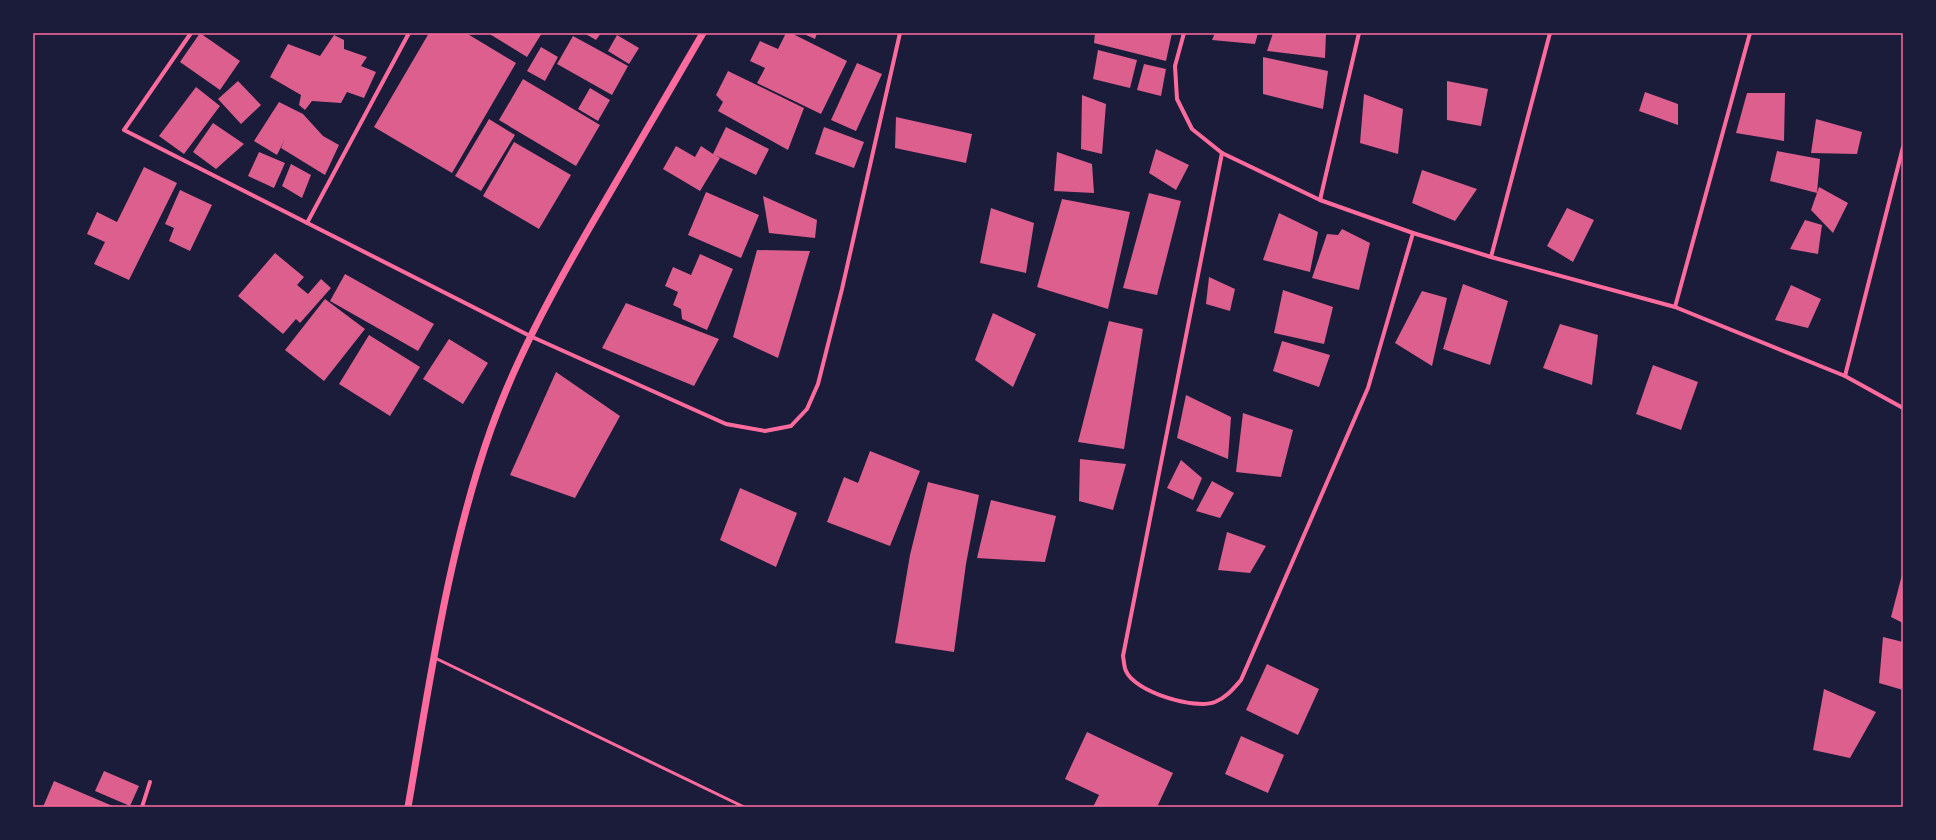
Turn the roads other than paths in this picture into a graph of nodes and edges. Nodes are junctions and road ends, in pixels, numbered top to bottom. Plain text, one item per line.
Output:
1 (191, 33) edge
2 (409, 33) edge
3 (703, 33) edge
4 (900, 33) edge
5 (1184, 33) edge
6 (1359, 33) edge
7 (1550, 33) edge
8 (1750, 33) edge
9 (1903, 147) edge
10 (1222, 153) junction
11 (1320, 200) junction
12 (307, 223) junction
13 (1413, 233) junction
14 (1491, 257) junction
15 (1675, 307) junction
16 (530, 336) junction
17 (1845, 376) junction
18 (1903, 408) edge
19 (434, 658) junction
20 (150, 782) dead end
21 (142, 807) edge
22 (408, 807) edge
23 (744, 807) edge

1 - 12 street
2 - 12 street
3 - 16 street
4 - 16 street
5 - 10 street
6 - 11 street
7 - 14 street
8 - 15 street
9 - 17 street
10 - 11 street
10 - 13 street
11 - 13 street
12 - 16 street
13 - 14 street
14 - 15 street
15 - 17 street
16 - 19 street
17 - 18 street
19 - 22 street
19 - 23 lane
20 - 21 street

